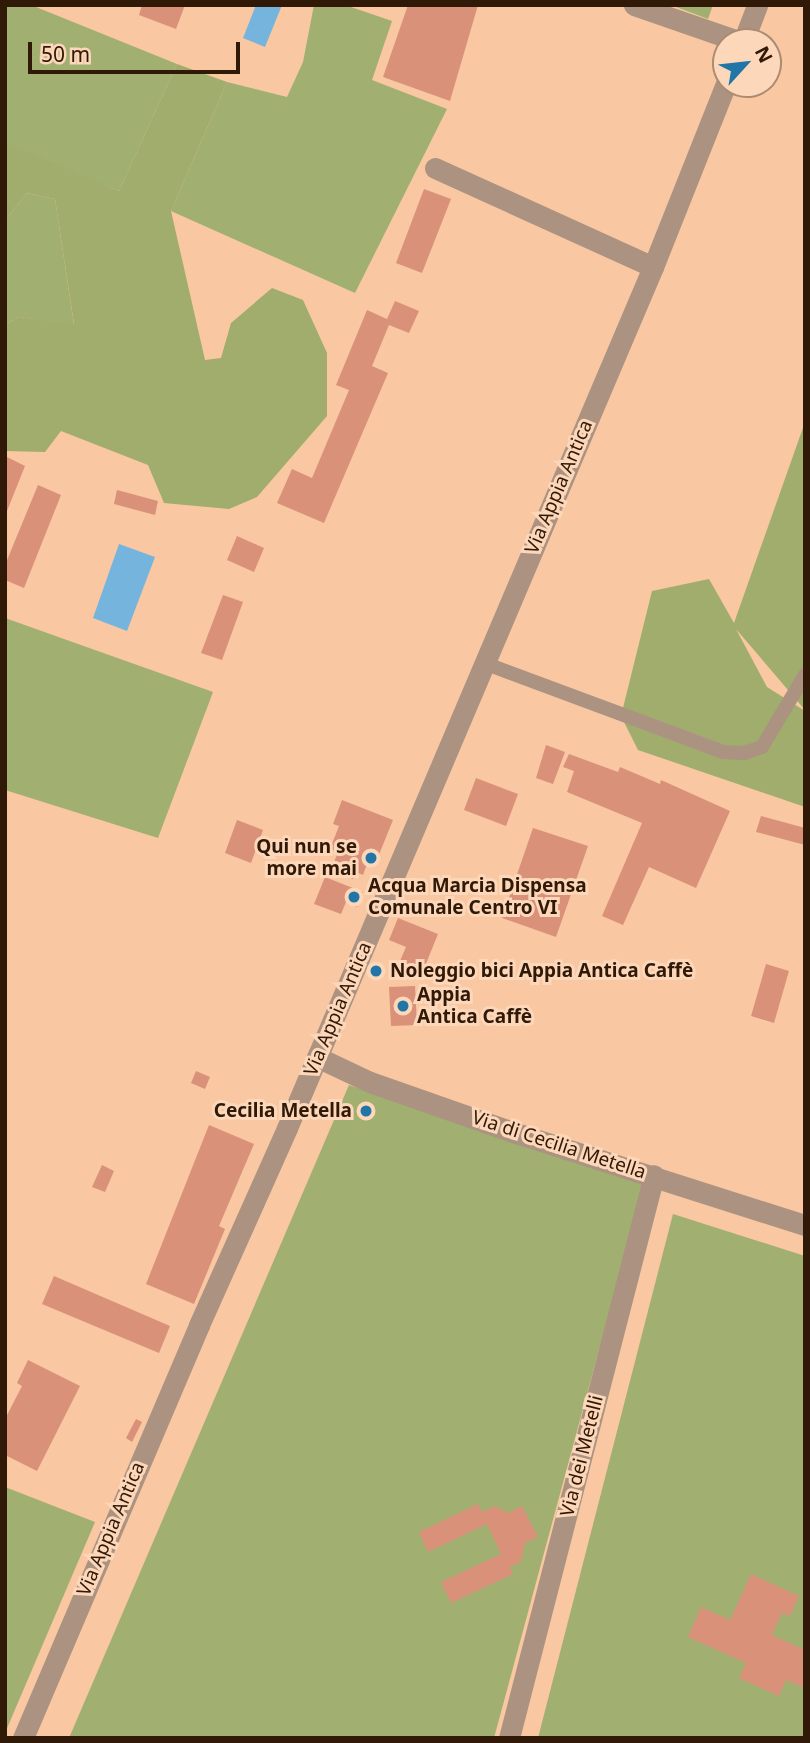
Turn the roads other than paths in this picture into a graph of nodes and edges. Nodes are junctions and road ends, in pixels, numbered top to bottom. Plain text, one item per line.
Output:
1 (634, 5) edge
2 (757, 5) edge
3 (748, 28) edge
4 (712, 32) edge
5 (720, 98) edge
6 (435, 169) dead end
7 (653, 267) junction
8 (485, 663) junction
9 (805, 675) edge
10 (317, 1057) junction
11 (654, 1175) junction
12 (805, 1225) edge
13 (23, 1738) edge
14 (509, 1738) edge

1 - 4 street
2 - 3 street
5 - 7 street, Via Appia Antica
6 - 7 street
7 - 8 street, Via Appia Antica
8 - 9 lane
8 - 10 street, Via Appia Antica
10 - 11 street, Via di Cecilia Metella
10 - 13 street, Via Appia Antica
11 - 12 street, Via di Cecilia Metella
11 - 14 street, Via dei Metelli

